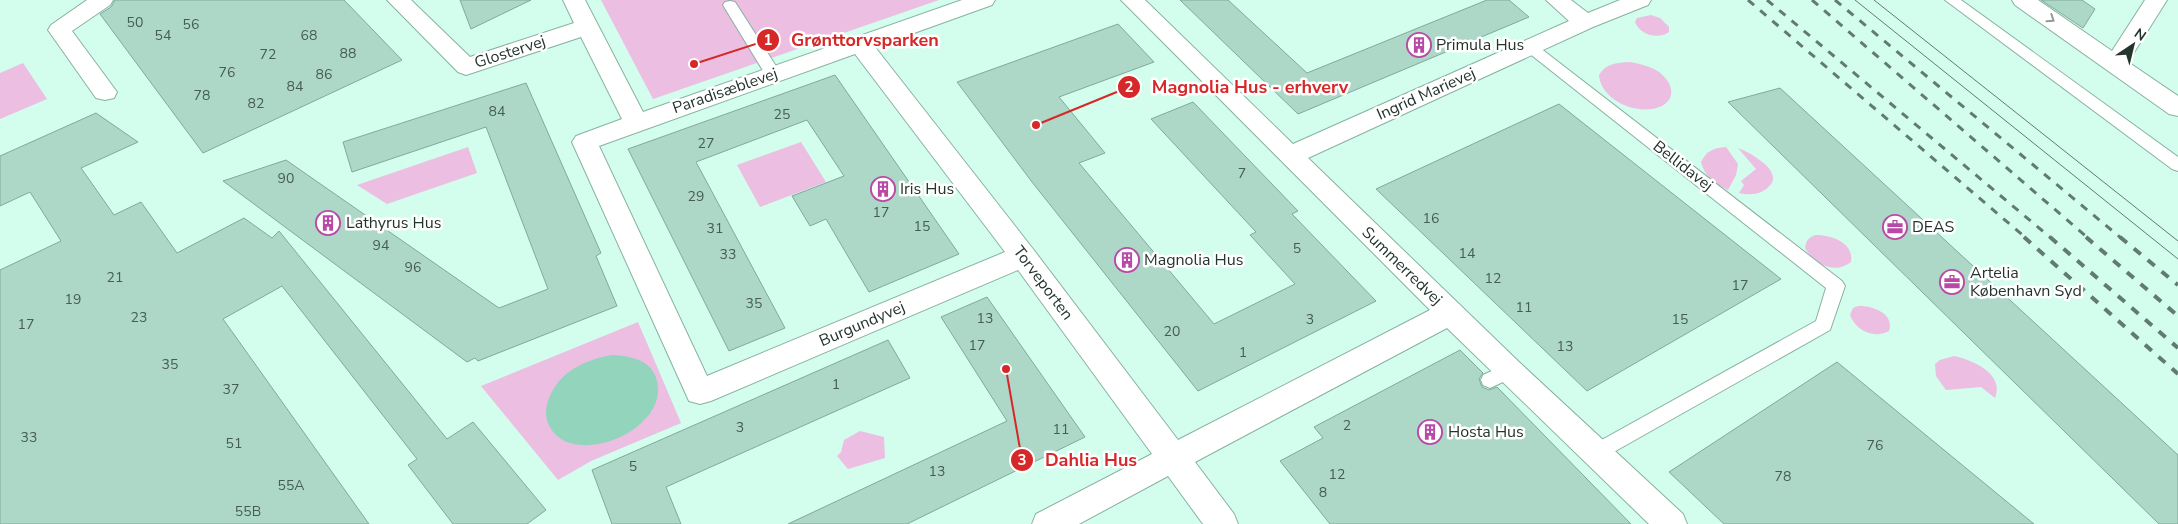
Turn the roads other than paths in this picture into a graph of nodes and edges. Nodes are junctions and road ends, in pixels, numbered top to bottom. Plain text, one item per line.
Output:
1 (102, 0) edge
2 (398, 0) edge
3 (574, 0) edge
4 (984, 0) edge
5 (1132, 0) edge
6 (1557, 0) edge
7 (1640, 0) edge
8 (1952, 0) edge
9 (2023, 0) edge
10 (2156, 0) edge
11 (730, 5) dead end
12 (1585, 22) junction
13 (588, 27) junction
14 (860, 44) junction
15 (1530, 47) junction
16 (2116, 63) junction
17 (773, 74) junction
18 (105, 92) dead end
19 (2178, 108) edge
20 (636, 123) junction
21 (1289, 156) junction
22 (2178, 165) edge
23 (1023, 256) junction
24 (1450, 313) junction
25 (700, 392) joint
26 (1596, 453) junction
27 (1175, 460) junction
28 (1048, 524) edge
29 (1222, 524) edge
30 (1671, 524) edge

1 - 18 street
2 - 13 street, Glostervej
3 - 13 street
4 - 14 street, Paradisæblevej
5 - 21 street, Summerredvej
6 - 12 street
7 - 12 street, Ingrid Marievej
8 - 22 lane
9 -> 16 street
10 - 16 street
11 - 17 lane
12 - 15 street, Ingrid Marievej
13 - 20 street
14 - 17 street, Paradisæblevej
14 - 23 street, Torveporten
15 - 21 street, Ingrid Marievej
15 - 26 lane, Bellidavej
16 - 19 street
17 - 20 street, Paradisæblevej
20 - 25 street, Paradisæblevej
21 - 24 street, Summerredvej
23 - 25 street, Burgundyvej
23 - 27 street, Torveporten
24 - 26 street
24 - 27 street, Summerredvej
26 - 30 street
27 - 28 street, Summerredvej
27 - 29 street, Torveporten

